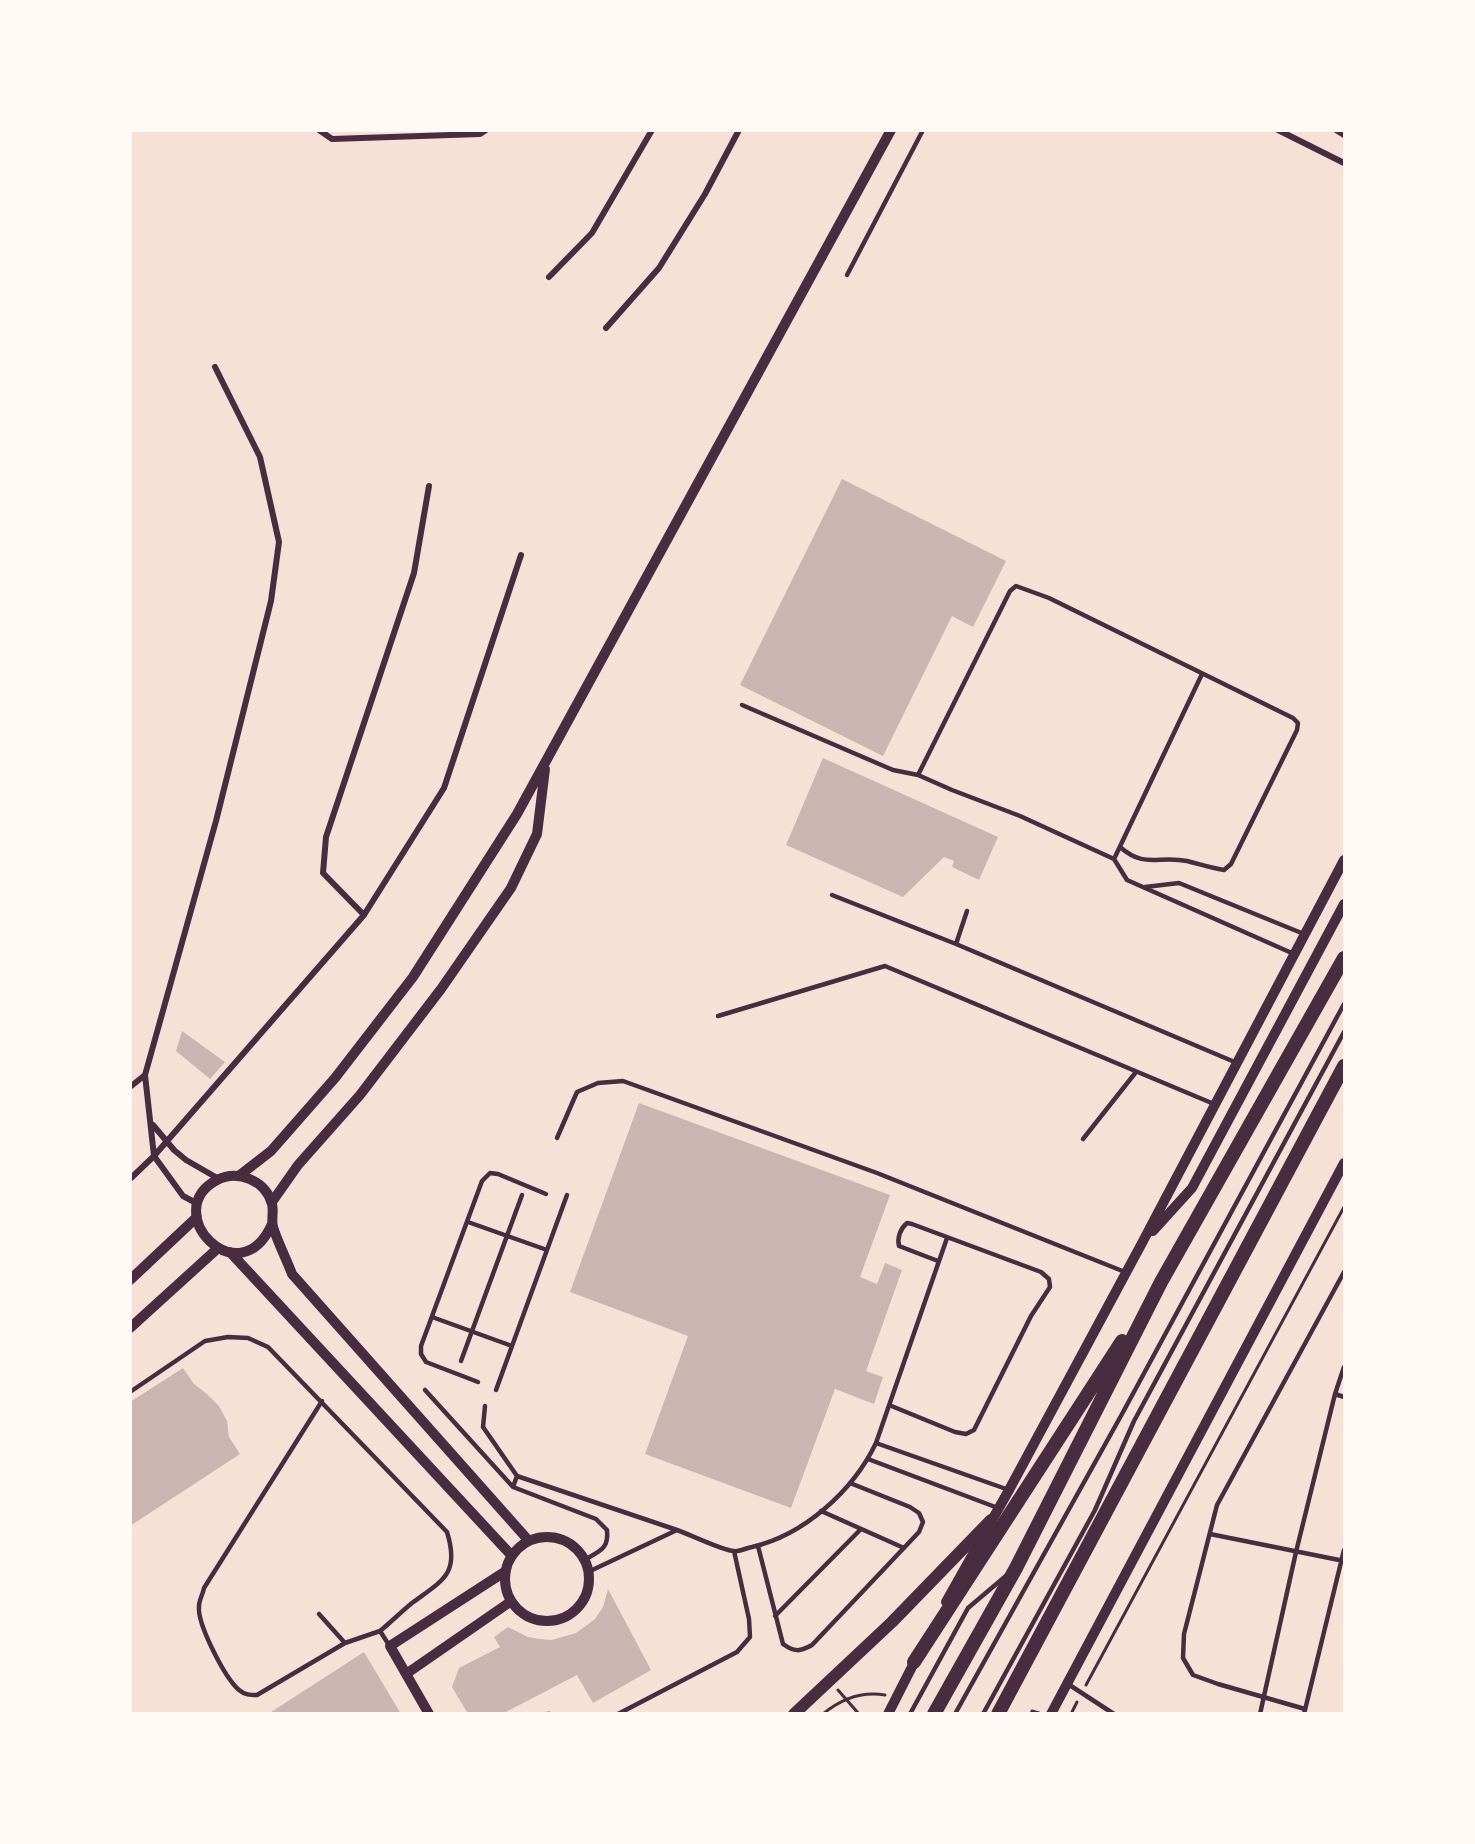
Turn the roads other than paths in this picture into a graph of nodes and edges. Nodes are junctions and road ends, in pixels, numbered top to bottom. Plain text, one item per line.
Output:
1 (319, 130) edge
2 (486, 130) edge
3 (652, 130) edge
4 (739, 130) edge
5 (891, 130) edge
6 (923, 130) edge
7 (1278, 130) edge
8 (1336, 130) edge
9 (1344, 135) edge
10 (1344, 163) edge
11 (847, 274) dead end
12 (549, 277) dead end
13 (606, 328) dead end
14 (215, 367) dead end
15 (429, 486) dead end
16 (521, 555) dead end
17 (1202, 674) junction
18 (742, 705) dead end
19 (545, 763) junction
20 (918, 775) junction
21 (1120, 847) junction
22 (1114, 859) junction
23 (1344, 860) edge
24 (1143, 888) junction
25 (832, 895) dead end
26 (1344, 904) edge
27 (967, 911) dead end
28 (363, 915) junction
29 (1305, 935) junction
30 (956, 944) junction
31 (1294, 954) junction
32 (1344, 958) edge
33 (1344, 1005) edge
34 (718, 1016) dead end
35 (1344, 1032) edge
36 (1237, 1064) junction
37 (1344, 1066) edge
38 (1136, 1072) junction
39 (145, 1075) junction
40 (130, 1087) edge
41 (1214, 1104) junction
42 (152, 1125) junction
43 (557, 1138) dead end
44 (1083, 1139) dead end
45 (168, 1141) junction
46 (154, 1156) junction
47 (1344, 1163) edge
48 (240, 1175) junction
49 (130, 1179) edge
50 (219, 1179) junction
51 (546, 1194) dead end
52 (522, 1195) dead end
53 (567, 1195) dead end
54 (272, 1202) junction
55 (198, 1204) junction
56 (197, 1217) junction
57 (468, 1222) junction
58 (272, 1224) junction
59 (507, 1236) junction
60 (947, 1238) junction
61 (1142, 1243) junction
62 (217, 1249) junction
63 (547, 1250) junction
64 (230, 1252) junction
65 (938, 1261) junction
66 (1125, 1272) junction
67 (1344, 1272) edge
68 (130, 1280) edge
69 (1161, 1282) junction
70 (432, 1317) junction
71 (130, 1328) edge
72 (472, 1331) junction
73 (512, 1346) junction
74 (461, 1361) dead end
75 (1344, 1367) edge
76 (477, 1382) dead end
77 (425, 1390) dead end
78 (496, 1390) dead end
79 (130, 1392) edge
80 (1335, 1394) junction
81 (1344, 1397) edge
82 (322, 1401) junction
83 (889, 1405) junction
84 (485, 1407) dead end
85 (876, 1443) junction
86 (868, 1459) junction
87 (517, 1476) junction
88 (850, 1483) junction
89 (513, 1487) junction
90 (1009, 1490) junction
91 (998, 1508) junction
92 (821, 1511) junction
93 (991, 1520) junction
94 (861, 1529) junction
95 (677, 1530) junction
96 (1210, 1534) junction
97 (529, 1541) junction
98 (758, 1546) junction
99 (904, 1548) junction
100 (1344, 1550) edge
101 (734, 1551) junction
102 (1296, 1552) junction
103 (512, 1556) junction
104 (584, 1560) junction
105 (1343, 1561) edge
106 (1016, 1568) junction
107 (506, 1571) junction
108 (588, 1572) junction
109 (510, 1602) junction
110 (320, 1614) dead end
111 (776, 1616) junction
112 (380, 1631) junction
113 (345, 1643) junction
114 (390, 1646) junction
115 (914, 1662) junction
116 (406, 1674) junction
117 (1068, 1683) junction
118 (1263, 1697) junction
119 (1304, 1711) edge
120 (429, 1713) edge
121 (618, 1713) edge
122 (794, 1713) edge
123 (888, 1713) edge
124 (910, 1713) edge
125 (934, 1713) edge
126 (955, 1713) edge
127 (983, 1713) edge
128 (998, 1713) edge
129 (1052, 1713) edge
130 (1114, 1713) edge
131 (1260, 1713) edge

1 - 2 street
3 - 12 street
4 - 13 street
5 - 19 street
6 - 11 lane
7 - 10 street
8 - 9 street
14 - 39 street
15 - 28 street
16 - 28 street
17 - 20 lane
17 - 21 lane
17 - 21 lane
18 - 20 lane
19 - 48 street
19 - 54 street
20 - 22 lane
21 - 22 lane
22 - 24 lane
23 - 29 street
24 - 29 lane
24 - 31 lane
25 - 30 lane
26 - 61 street
27 - 30 lane
28 - 45 street
29 - 31 street
30 - 36 lane
31 - 36 street
32 - 69 highway
33 - 126 lane
34 - 38 lane
35 - 127 lane
36 - 41 street
37 - 128 highway
38 - 41 lane
38 - 44 lane
39 - 40 street
39 - 42 street
41 - 61 street
42 - 45 street
42 - 46 street
43 - 66 lane
45 - 46 street
45 - 50 street
46 - 49 street
46 - 55 street
47 - 117 street
48 - 50 street
48 - 54 street
50 - 55 street
51 - 57 lane
52 - 59 lane
53 - 63 lane
54 - 58 street
55 - 56 street
56 - 62 street
56 - 68 street
57 - 59 lane
57 - 70 lane
58 - 64 street
58 - 97 street
59 - 63 lane
59 - 72 lane
60 - 65 lane
60 - 65 lane
60 - 83 lane
61 - 66 street
62 - 64 street
62 - 71 street
63 - 73 lane
64 - 103 street
65 - 83 lane
66 - 90 street
67 - 96 lane
69 - 106 highway
69 - 115 highway
70 - 72 lane
70 - 76 lane
72 - 73 lane
72 - 74 lane
73 - 78 lane
75 - 80 lane
77 - 89 lane
79 - 82 lane
80 - 81 lane
80 - 102 lane
82 - 112 lane
82 - 113 lane
83 - 85 lane
84 - 87 lane
85 - 86 lane
85 - 90 lane
86 - 88 lane
86 - 91 lane
87 - 89 lane
87 - 95 lane
88 - 92 lane
88 - 99 lane
89 - 104 lane
90 - 91 street
91 - 93 street
92 - 94 lane
92 - 98 lane
93 - 115 street
93 - 122 main road
94 - 99 lane
94 - 111 lane
95 - 101 lane
95 - 108 lane
96 - 102 lane
96 - 118 lane
97 - 103 street
97 - 104 street
98 - 101 lane
98 - 111 lane
99 - 111 lane
100 - 105 lane
101 - 121 lane
102 - 105 lane
102 - 118 lane
103 - 107 street
104 - 108 street
105 - 119 lane
106 - 124 lane
106 - 125 highway
107 - 109 street
107 - 114 street
108 - 109 street
109 - 116 street
110 - 113 lane
112 - 113 lane
112 - 114 lane
114 - 116 street
115 - 123 street
116 - 120 street
117 - 129 street
117 - 130 lane
118 - 119 lane
118 - 131 lane

